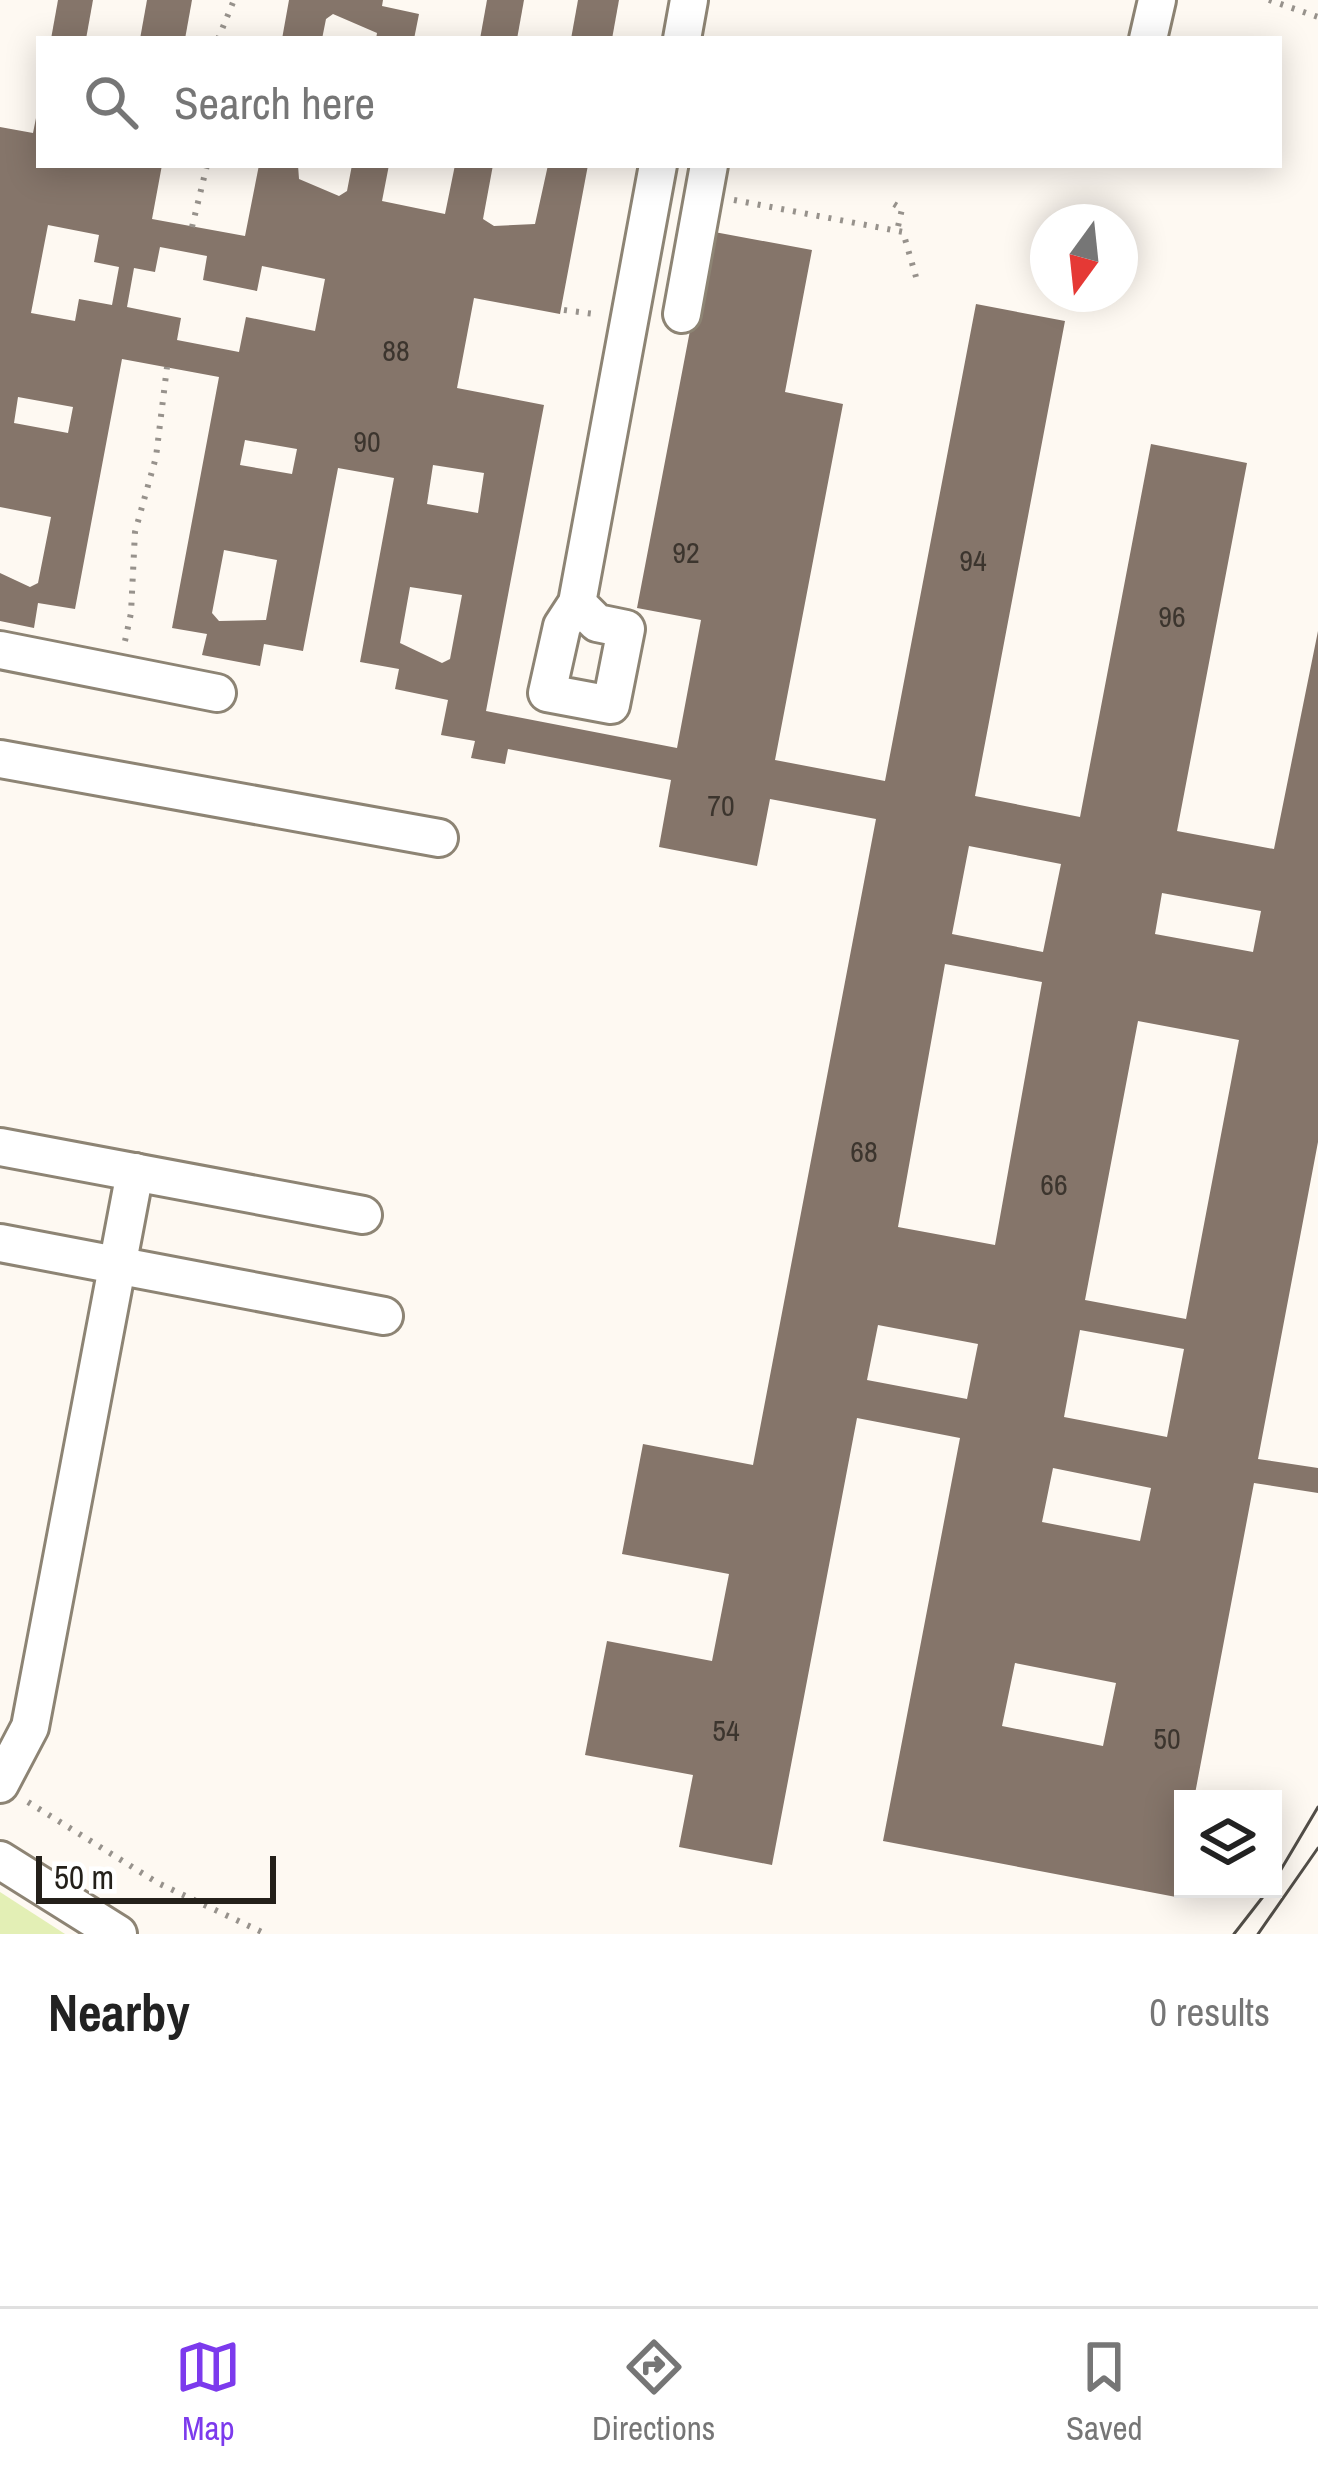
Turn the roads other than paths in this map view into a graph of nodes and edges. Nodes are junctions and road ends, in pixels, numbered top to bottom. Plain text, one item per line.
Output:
1 (689, 0) edge
2 (1157, 0) edge
3 (683, 36) edge
4 (1149, 36) edge
5 (657, 168) edge
6 (717, 182) edge
7 (682, 314) dead end
8 (577, 603) dead end
9 (0, 650) edge
10 (217, 693) dead end
11 (0, 759) edge
12 (439, 838) dead end
13 (0, 1147) edge
14 (135, 1172) junction
15 (363, 1215) dead end
16 (0, 1244) edge
17 (118, 1265) junction
18 (384, 1316) dead end
19 (1, 1783) edge
20 (0, 1860) edge
21 (118, 1934) edge

1 - 3 street
2 - 4 street
5 - 8 street
6 - 7 street
9 - 10 street
11 - 12 street
13 - 14 street
14 - 15 street
14 - 17 street
16 - 17 street
17 - 18 street
17 - 19 street
20 - 21 street

